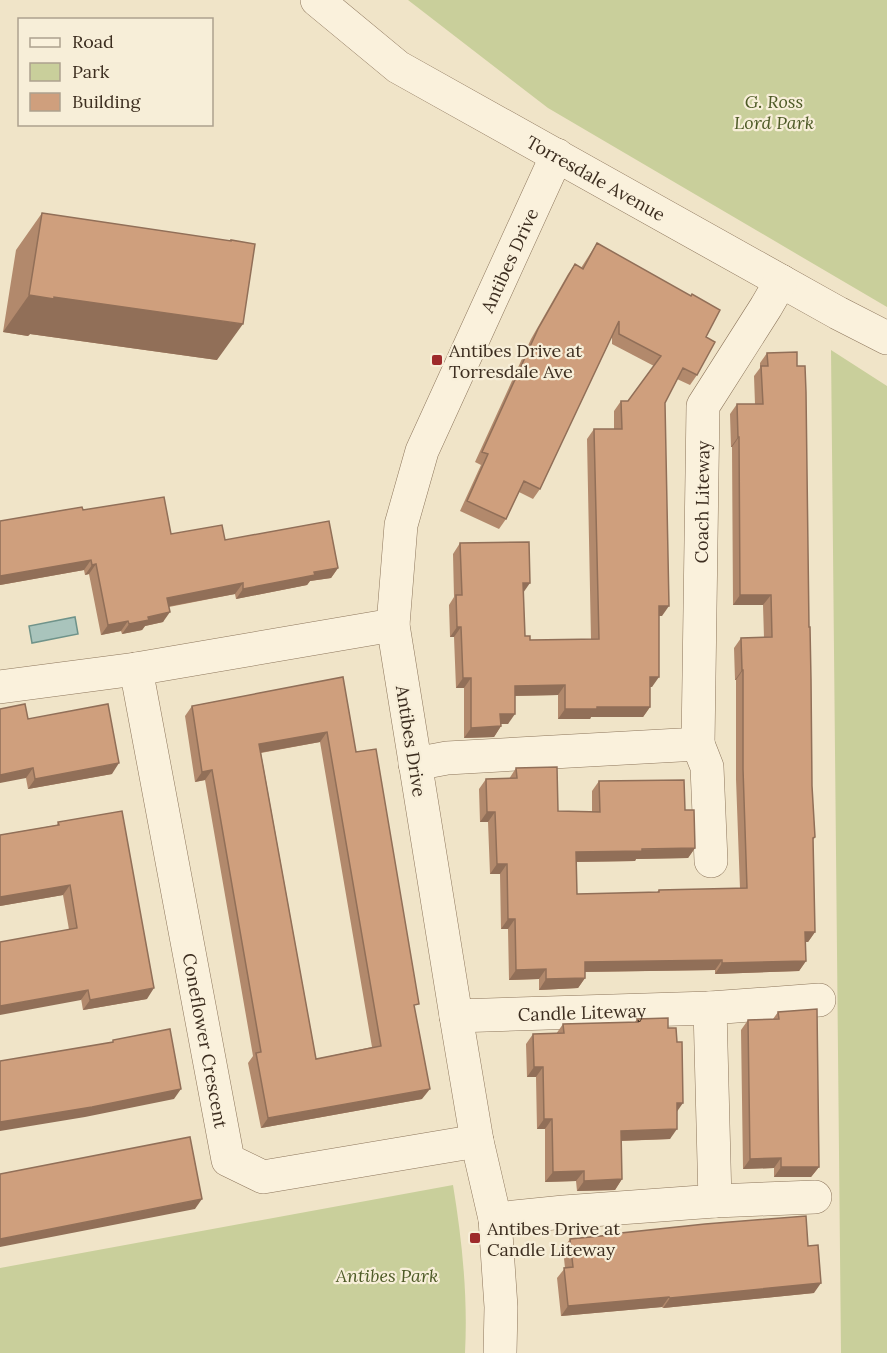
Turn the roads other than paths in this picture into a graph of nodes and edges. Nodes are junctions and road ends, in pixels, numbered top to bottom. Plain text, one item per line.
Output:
1 (316, 0) edge
2 (557, 155) junction
3 (781, 281) junction
4 (887, 338) edge
5 (393, 625) junction
6 (136, 669) junction
7 (0, 687) edge
8 (698, 744) junction
9 (415, 764) junction
10 (711, 861) dead end
11 (819, 1000) dead end
12 (710, 1008) junction
13 (456, 1017) junction
14 (477, 1141) junction
15 (815, 1197) dead end
16 (715, 1201) junction
17 (495, 1219) junction
18 (500, 1353) edge

1 - 2 street, Torresdale Avenue
2 - 3 street, Torresdale Avenue
2 - 5 street, Antibes Drive
3 - 4 street, Torresdale Avenue
3 - 8 street, Coach Liteway
5 - 6 street
5 - 9 street, Antibes Drive
6 - 7 street
6 - 14 street, Coneflower Crescent
8 - 9 street
8 - 10 street, Coach Liteway
9 - 13 street, Antibes Drive
11 - 12 street, Candle Liteway
12 - 13 street, Candle Liteway
12 - 16 street
13 - 14 street, Antibes Drive
14 - 17 street, Antibes Drive
15 - 16 street
16 - 17 street
17 - 18 street, Antibes Drive

